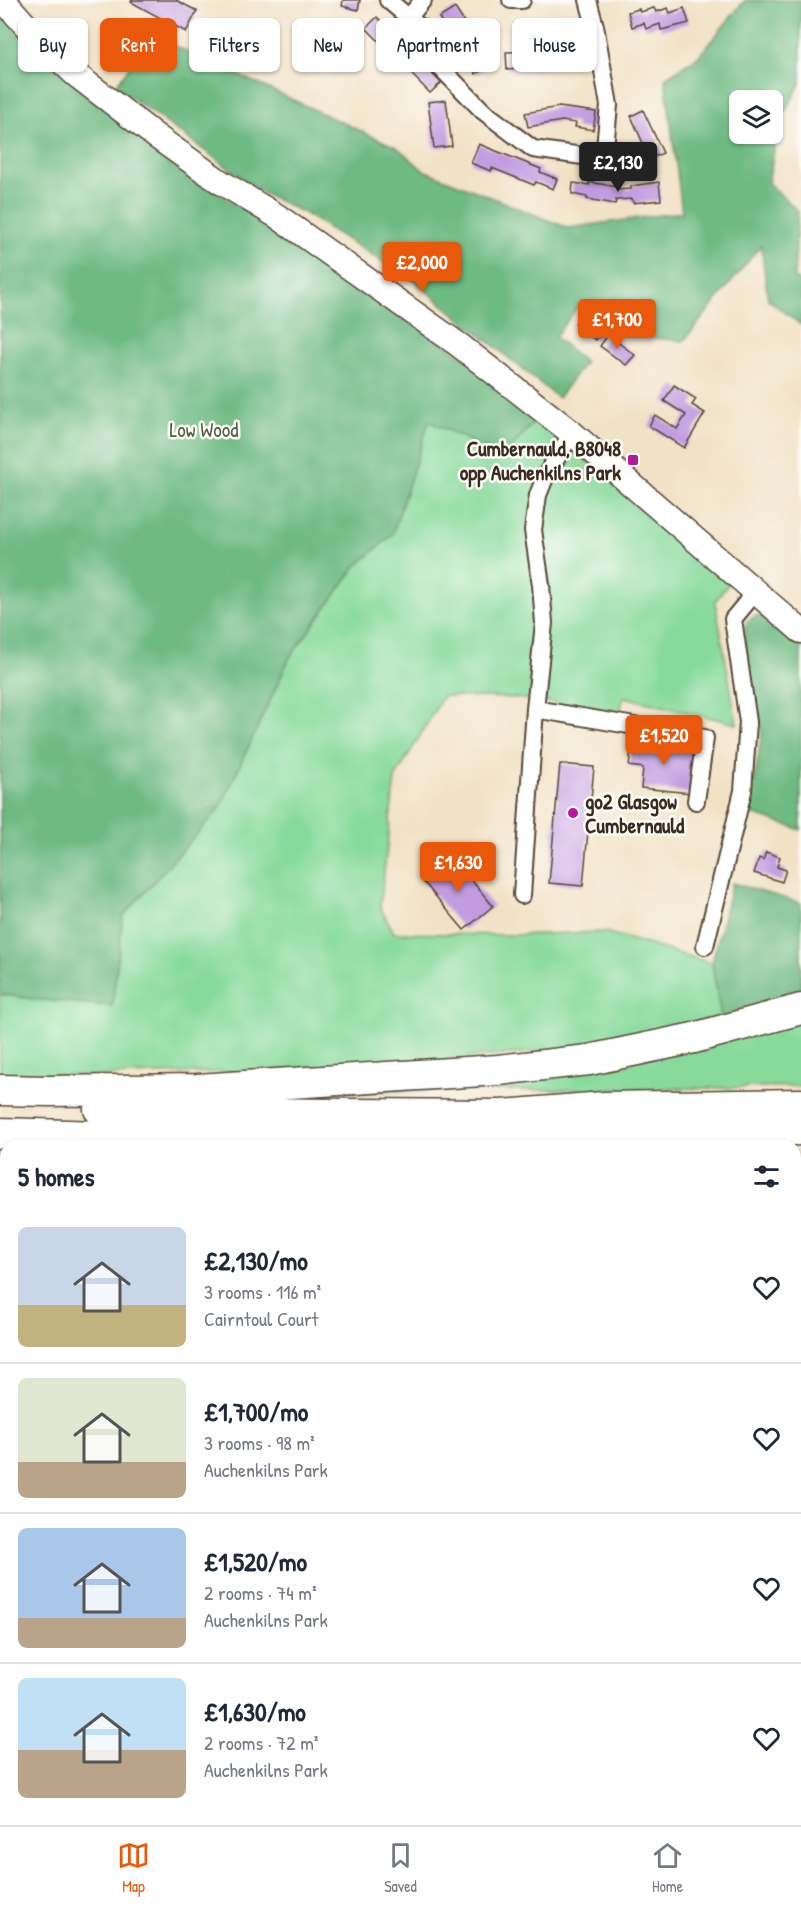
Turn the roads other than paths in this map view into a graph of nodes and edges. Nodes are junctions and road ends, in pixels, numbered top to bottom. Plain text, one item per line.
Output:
1 (3, 0) edge
2 (388, 0) edge
3 (423, 0) edge
4 (511, 0) edge
5 (522, 0) edge
6 (588, 0) edge
7 (409, 16) junction
8 (604, 159) junction
9 (632, 163) dead end
10 (573, 433) junction
11 (757, 591) junction
12 (801, 631) edge
13 (535, 709) junction
14 (696, 801) dead end
15 (522, 895) dead end
16 (705, 946) dead end
17 (801, 1009) edge
18 (0, 1090) edge
19 (0, 1103) edge
20 (801, 1104) edge
21 (801, 1130) edge
22 (0, 1133) edge
23 (42, 1135) junction
24 (103, 1140) edge
25 (266, 1140) edge
26 (534, 1140) edge

1 - 10 main road
2 - 7 street
3 - 7 street
4 - 5 street
6 - 8 street
7 - 8 street
8 - 9 street
10 - 11 main road
10 - 13 street
11 - 12 main road
11 - 16 street
13 - 14 street
13 - 15 street
17 - 18 highway
19 - 20 highway
21 - 26 highway
22 - 23 highway
23 - 24 highway
23 - 25 highway

